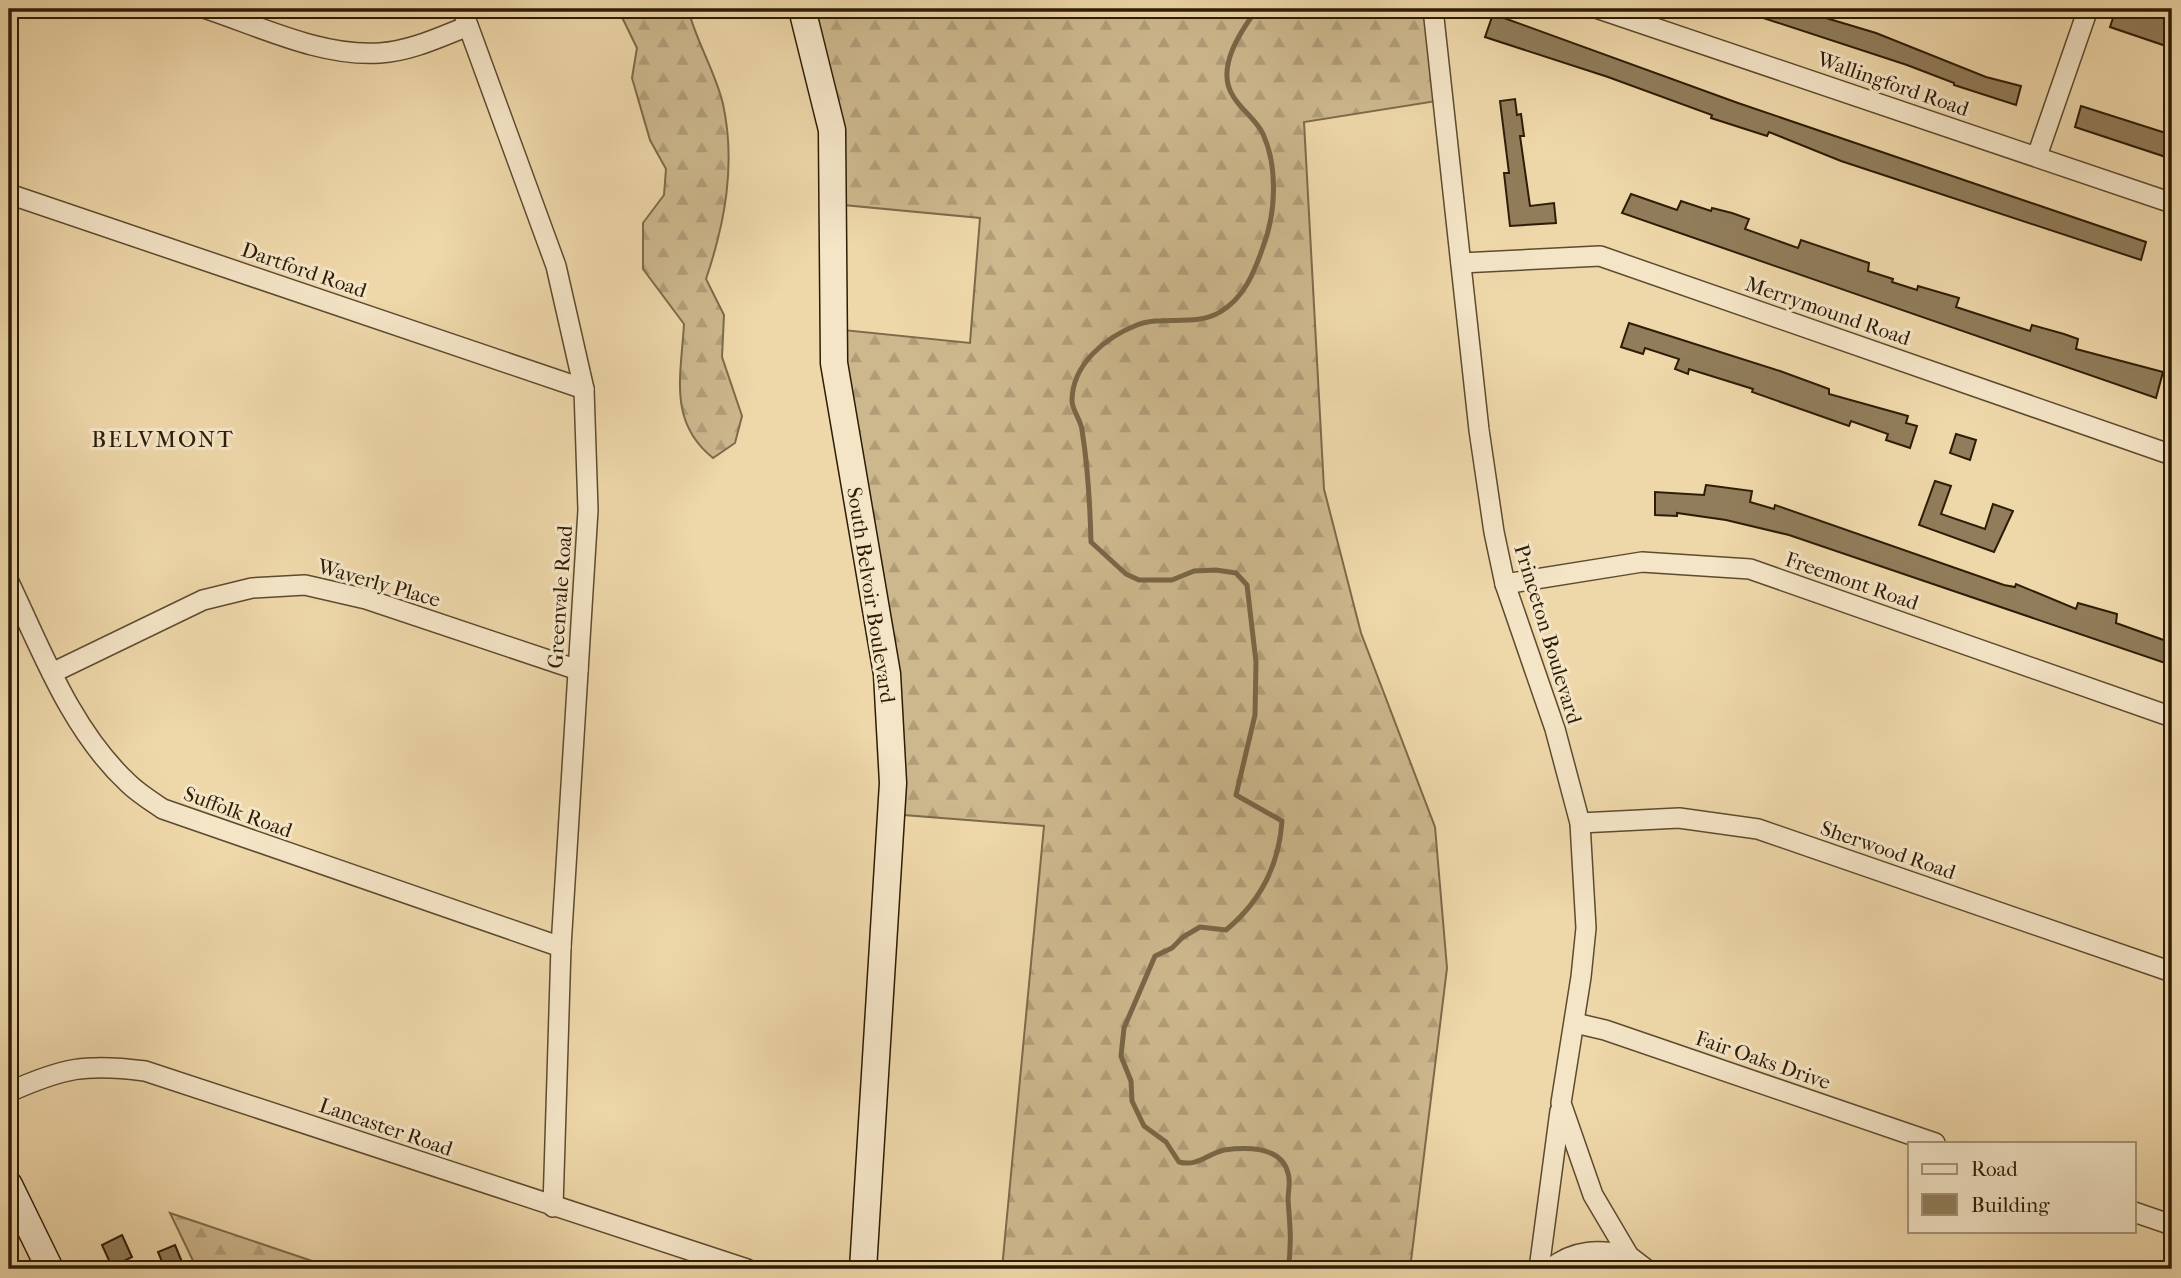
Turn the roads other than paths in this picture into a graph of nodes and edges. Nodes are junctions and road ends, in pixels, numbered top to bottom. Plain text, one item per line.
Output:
1 (207, 9) edge
2 (802, 9) edge
3 (1433, 9) edge
4 (1599, 9) edge
5 (2088, 9) edge
6 (465, 18) edge
7 (2037, 156) junction
8 (9, 194) edge
9 (2172, 203) edge
10 (1461, 263) junction
11 (584, 389) junction
12 (2172, 455) edge
13 (9, 583) edge
14 (1504, 584) junction
15 (578, 670) junction
16 (52, 673) junction
17 (2172, 717) edge
18 (1580, 822) junction
19 (561, 947) junction
20 (2172, 972) edge
21 (1575, 1023) junction
22 (9, 1092) edge
23 (1561, 1103) junction
24 (1932, 1142) edge
25 (9, 1185) edge
26 (553, 1207) junction
27 (2136, 1213) edge
28 (2172, 1225) edge
29 (1629, 1256) junction
30 (50, 1269) edge
31 (747, 1269) edge
32 (863, 1269) edge
33 (1539, 1269) edge
34 (1550, 1269) edge
35 (1646, 1269) edge

1 - 6 street
2 - 32 street, South Belvoir Boulevard
3 - 10 street, Princeton Boulevard
4 - 7 street, Wallingford Road
5 - 7 street
6 - 11 street, Greenvale Road
7 - 9 street, Wallingford Road
8 - 11 street, Dartford Road
10 - 12 street, Merrymound Road
10 - 14 street, Princeton Boulevard
11 - 15 street, Greenvale Road
13 - 16 street, Suffolk Road
14 - 17 street, Freemont Road
14 - 18 street, Princeton Boulevard
15 - 16 street, Waverly Place
15 - 19 street, Greenvale Road
16 - 19 street, Suffolk Road
18 - 20 street, Sherwood Road
18 - 21 street, Princeton Boulevard
19 - 26 street, Greenvale Road
21 - 23 street, Princeton Boulevard
21 - 24 street, Fair Oaks Drive
22 - 26 street, Lancaster Road
23 - 29 street, Princeton Boulevard
23 - 33 street
25 - 30 street
26 - 31 street, Lancaster Road
27 - 28 street
29 - 34 street, Princeton Boulevard
29 - 35 street, Princeton Boulevard

